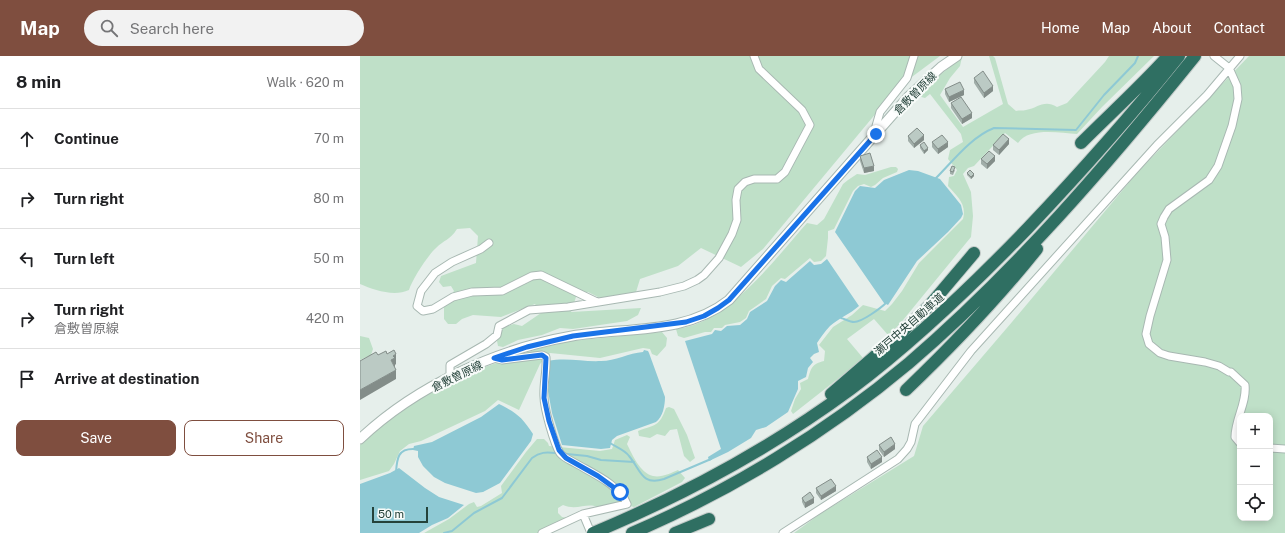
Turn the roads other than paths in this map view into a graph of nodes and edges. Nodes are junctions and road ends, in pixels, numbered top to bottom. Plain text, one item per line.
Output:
1 (754, 56) edge
2 (914, 56) edge
3 (957, 56) edge
4 (1168, 56) edge
5 (1179, 56) edge
6 (1195, 56) edge
7 (1214, 56) edge
8 (1240, 56) edge
9 (1229, 68) junction
10 (876, 134) junction
11 (1081, 143) dead end
12 (1090, 182) junction
13 (488, 243) dead end
14 (974, 253) dead end
15 (598, 302) junction
16 (494, 358) junction
17 (450, 377) junction
18 (906, 390) dead end
19 (1240, 413) edge
20 (1237, 421) edge
21 (788, 432) junction
22 (360, 439) edge
23 (1237, 439) edge
24 (1273, 448) edge
25 (1285, 449) edge
26 (584, 515) junction
27 (709, 519) dead end
28 (542, 533) edge
29 (592, 533) edge
30 (632, 533) edge
31 (675, 533) edge
32 (783, 533) edge

1 - 15 street
2 - 10 street
3 - 10 street, 倉敷曽原線
4 - 11 highway
5 - 21 highway, 瀬戸中央自動車道
6 - 12 highway
7 - 9 street
8 - 9 street
9 - 19 street
9 - 32 street
10 - 16 street, 倉敷曽原線
12 - 18 highway
12 - 30 highway
13 - 15 street
14 - 21 highway
15 - 17 street
16 - 17 street, 倉敷曽原線
16 - 26 street
17 - 22 street, 倉敷曽原線
20 - 23 street
21 - 29 highway, 瀬戸中央自動車道
24 - 25 street
26 - 28 street
26 - 29 street
27 - 31 highway

